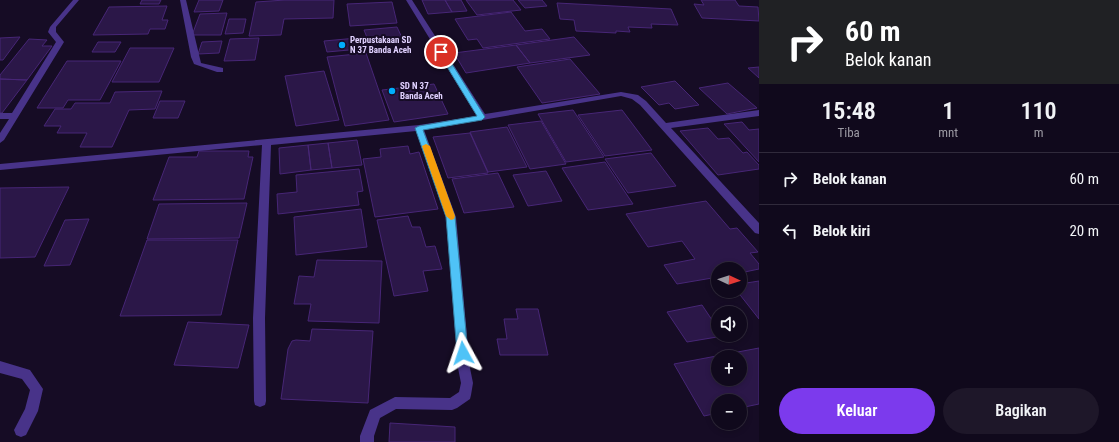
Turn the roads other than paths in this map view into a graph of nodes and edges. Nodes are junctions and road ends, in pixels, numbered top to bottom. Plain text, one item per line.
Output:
1 (76, 0) edge
2 (183, 0) edge
3 (409, 0) edge
4 (220, 70) dead end
5 (759, 113) edge
6 (0, 116) edge
7 (14, 116) junction
8 (482, 117) junction
9 (665, 126) junction
10 (419, 128) junction
11 (0, 140) edge
12 (267, 143) junction
13 (0, 167) edge
14 (759, 230) edge
15 (0, 367) edge
16 (260, 401) dead end
17 (21, 430) dead end
18 (367, 442) edge

1 - 7 street
2 - 4 street
3 - 8 street
5 - 9 street
6 - 7 street
7 - 11 street
8 - 9 street
8 - 10 street
9 - 14 street
10 - 12 street
10 - 18 street
12 - 13 street
12 - 16 street
15 - 17 street

